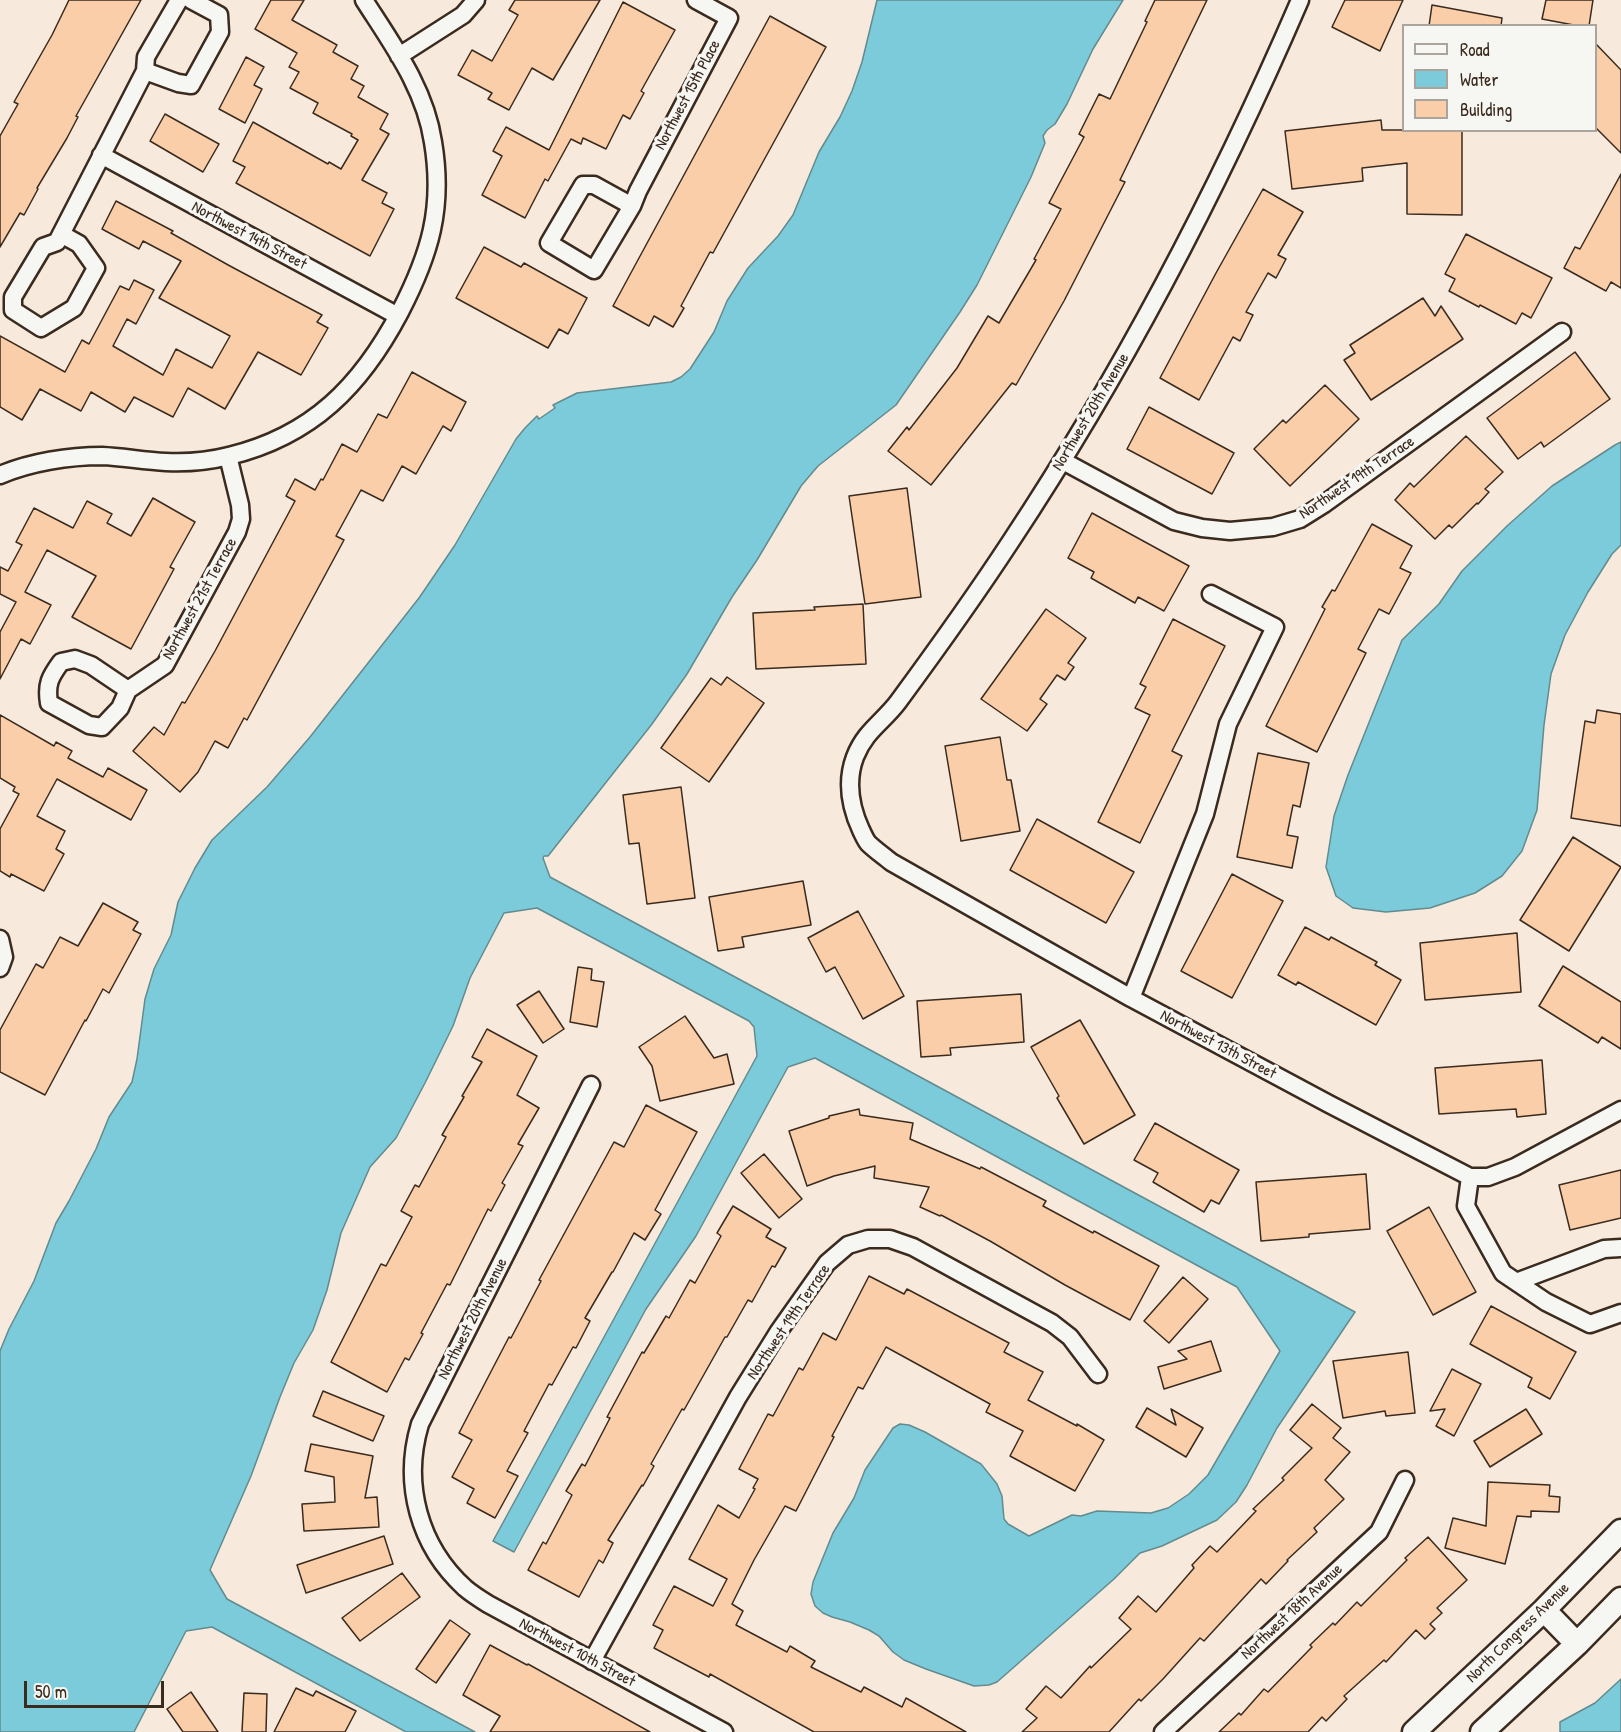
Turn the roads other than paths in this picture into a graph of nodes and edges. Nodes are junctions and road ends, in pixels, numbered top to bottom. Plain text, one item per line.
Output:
1 (179, 0) edge
2 (191, 0) edge
3 (364, 0) edge
4 (476, 0) edge
5 (696, 0) edge
6 (1300, 0) edge
7 (399, 56) junction
8 (145, 71) junction
9 (101, 155) junction
10 (632, 206) junction
11 (60, 234) junction
12 (398, 316) junction
13 (1562, 332) dead end
14 (228, 456) junction
15 (1063, 461) junction
16 (0, 475) edge
17 (1211, 594) dead end
18 (128, 690) junction
19 (850, 800) joint
20 (0, 939) edge
21 (0, 968) edge
22 (1131, 998) junction
23 (591, 1085) dead end
24 (1621, 1110) edge
25 (1470, 1177) junction
26 (1621, 1248) edge
27 (1516, 1282) junction
28 (1621, 1312) edge
29 (1098, 1374) dead end
30 (1405, 1480) dead end
31 (1621, 1531) edge
32 (440, 1560) joint
33 (1621, 1599) edge
34 (1544, 1610) junction
35 (1577, 1644) junction
36 (592, 1661) junction
37 (724, 1732) edge
38 (1162, 1732) edge
39 (1414, 1732) edge
40 (1482, 1732) edge

1 - 8 street
2 - 8 street
3 - 7 street
4 - 7 street
5 - 10 street, Northwest 15th Place
6 - 15 street, Northwest 20th Avenue
7 - 12 street
8 - 9 street
9 - 11 street
9 - 12 street, Northwest 14th Street
10 - 10 street, Northwest 15th Place
11 - 11 street
12 - 14 street
13 - 15 street, Northwest 19th Terrace
14 - 16 street
14 - 18 street, Northwest 21st Terrace
15 - 19 street, Northwest 20th Avenue
17 - 22 street
18 - 18 street, Northwest 21st Terrace
19 - 22 street, Northwest 13th Street
20 - 21 street
22 - 25 street, Northwest 13th Street
23 - 32 street, Northwest 20th Avenue
24 - 25 street
25 - 27 street
26 - 27 street
27 - 28 street
29 - 36 street, Northwest 19th Terrace
30 - 38 street, Northwest 18th Avenue
31 - 34 main road, North Congress Avenue
32 - 36 street, Northwest 10th Street
33 - 35 main road
34 - 35 main road
34 - 39 main road, North Congress Avenue
35 - 40 main road
36 - 37 street, Northwest 10th Street

